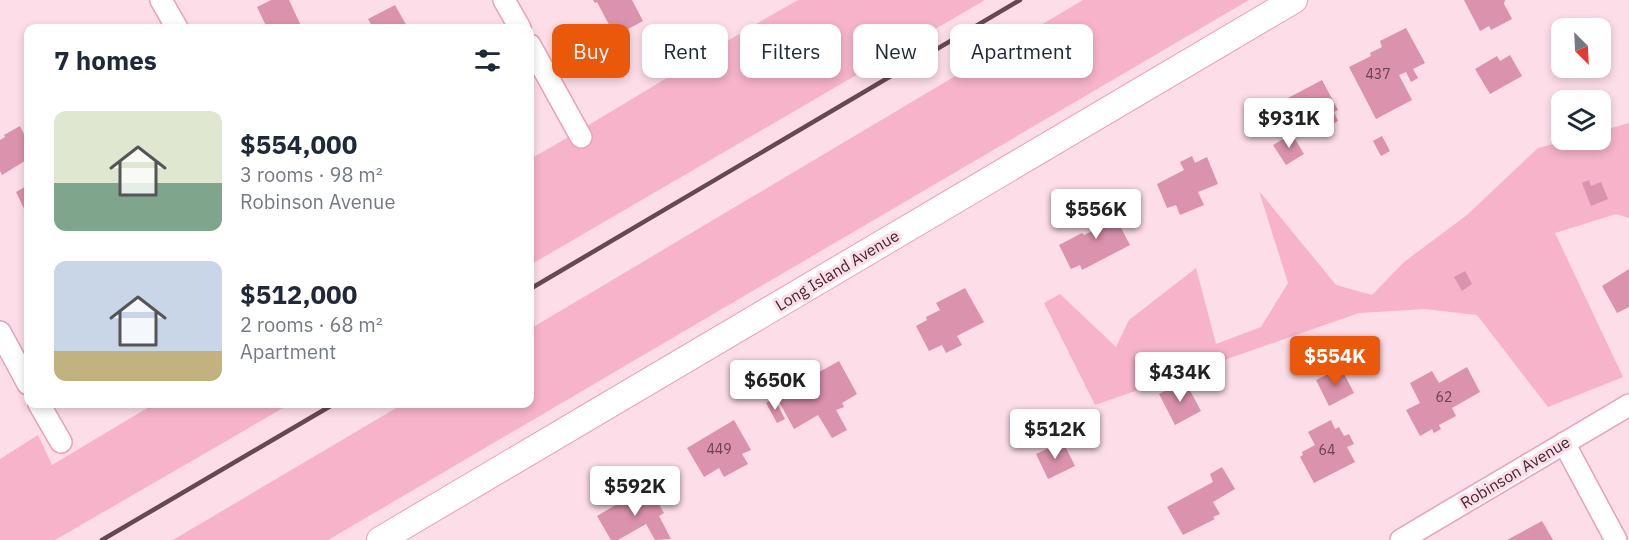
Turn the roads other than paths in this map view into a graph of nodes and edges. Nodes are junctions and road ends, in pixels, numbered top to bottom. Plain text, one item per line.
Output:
1 (161, 0) edge
2 (504, 0) edge
3 (1294, 0) edge
4 (175, 24) edge
5 (518, 24) edge
6 (534, 52) edge
7 (581, 137) dead end
8 (0, 333) edge
9 (24, 377) edge
10 (1629, 405) edge
11 (41, 408) edge
12 (61, 442) dead end
13 (1563, 443) junction
14 (380, 540) edge
15 (1401, 540) edge
16 (1616, 540) edge

1 - 4 street
2 - 5 street
3 - 14 street, Long Island Avenue
6 - 7 street
8 - 9 street
10 - 13 street, Robinson Avenue
11 - 12 street
13 - 15 street, Robinson Avenue
13 - 16 street

